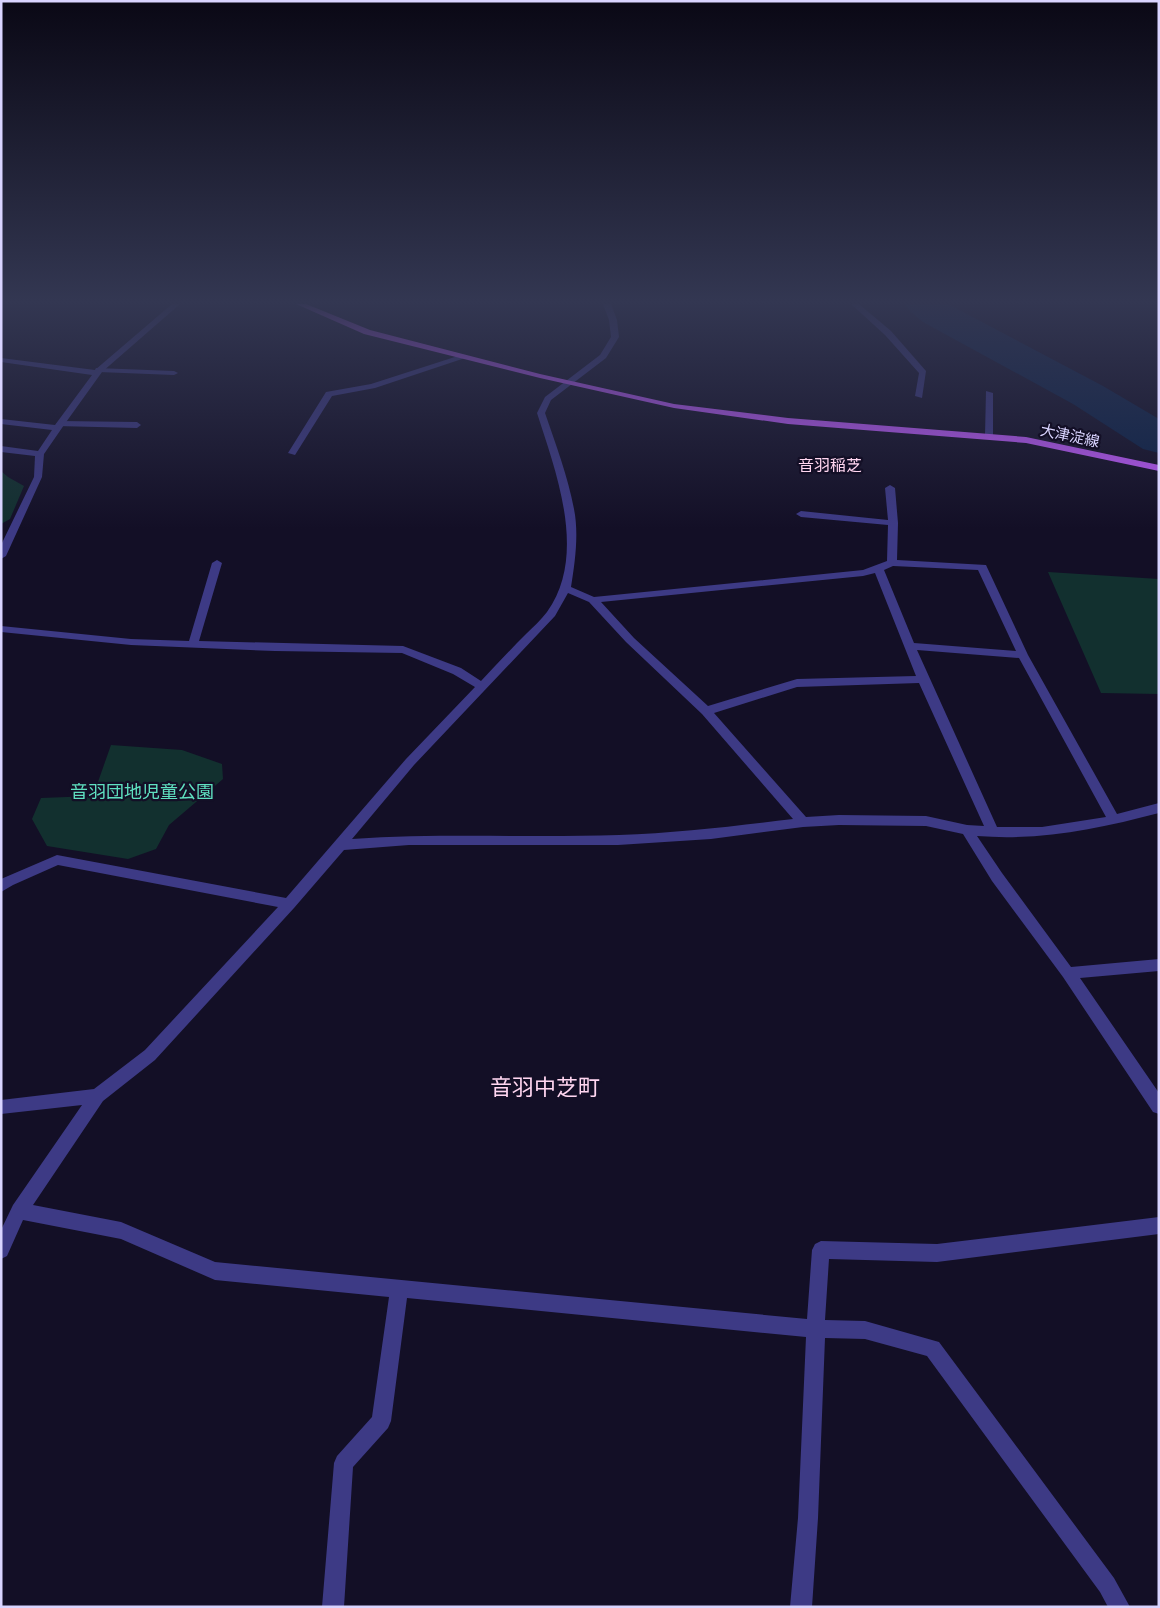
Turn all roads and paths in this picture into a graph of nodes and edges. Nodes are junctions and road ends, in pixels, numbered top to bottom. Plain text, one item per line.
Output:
1 (93, 379) edge
2 (394, 379) edge
3 (554, 379) edge
4 (575, 379) edge
5 (922, 379) edge
6 (570, 383) junction
7 (989, 393) dead end
8 (919, 396) dead end
9 (1, 421) edge
10 (137, 425) dead end
11 (59, 426) junction
12 (989, 436) junction
13 (1, 449) edge
14 (292, 453) dead end
15 (40, 454) junction
16 (1159, 468) edge
17 (890, 488) dead end
18 (801, 514) dead end
19 (893, 523) junction
20 (1, 556) edge
21 (217, 563) dead end
22 (892, 563) junction
23 (878, 570) junction
24 (566, 588) junction
25 (593, 600) junction
26 (1, 629) edge
27 (193, 644) junction
28 (911, 646) junction
29 (1023, 655) junction
30 (923, 679) junction
31 (483, 687) junction
32 (706, 710) junction
33 (1159, 808) edge
34 (1114, 820) junction
35 (802, 822) junction
36 (967, 830) junction
37 (992, 832) junction
38 (340, 845) junction
39 (1, 887) edge
40 (290, 904) junction
41 (1159, 966) edge
42 (1068, 972) junction
43 (97, 1096) junction
44 (1157, 1101) edge
45 (1, 1107) edge
46 (19, 1212) junction
47 (1159, 1225) edge
48 (1, 1250) edge
49 (399, 1290) junction
50 (814, 1329) junction
51 (333, 1607) edge
52 (802, 1607) edge
53 (1120, 1607) edge

1 - 11 street
2 - 14 street
3 - 6 main road, 大津淀線
4 - 6 street
5 - 8 street
6 - 12 main road, 大津淀線
6 - 24 street
7 - 12 street
9 - 11 street
10 - 11 street
11 - 15 street
12 - 16 main road, 大津淀線
13 - 15 street
15 - 20 street
17 - 19 street
18 - 19 street
19 - 22 street
21 - 27 street
22 - 23 street
22 - 29 street
23 - 25 street
23 - 28 street
24 - 25 street
24 - 31 street
25 - 32 street
26 - 27 street
27 - 31 street
28 - 29 street
28 - 30 street
29 - 34 street
30 - 32 street
30 - 37 street
31 - 38 street
32 - 35 street
33 - 34 street
34 - 37 street
35 - 36 street
35 - 38 street
36 - 37 street
36 - 42 street
38 - 40 street
39 - 40 street
40 - 43 street
41 - 42 street
42 - 44 street
43 - 45 street
43 - 46 street
46 - 48 street
46 - 49 street
47 - 50 street
49 - 50 street
49 - 51 street
50 - 52 street
50 - 53 street

